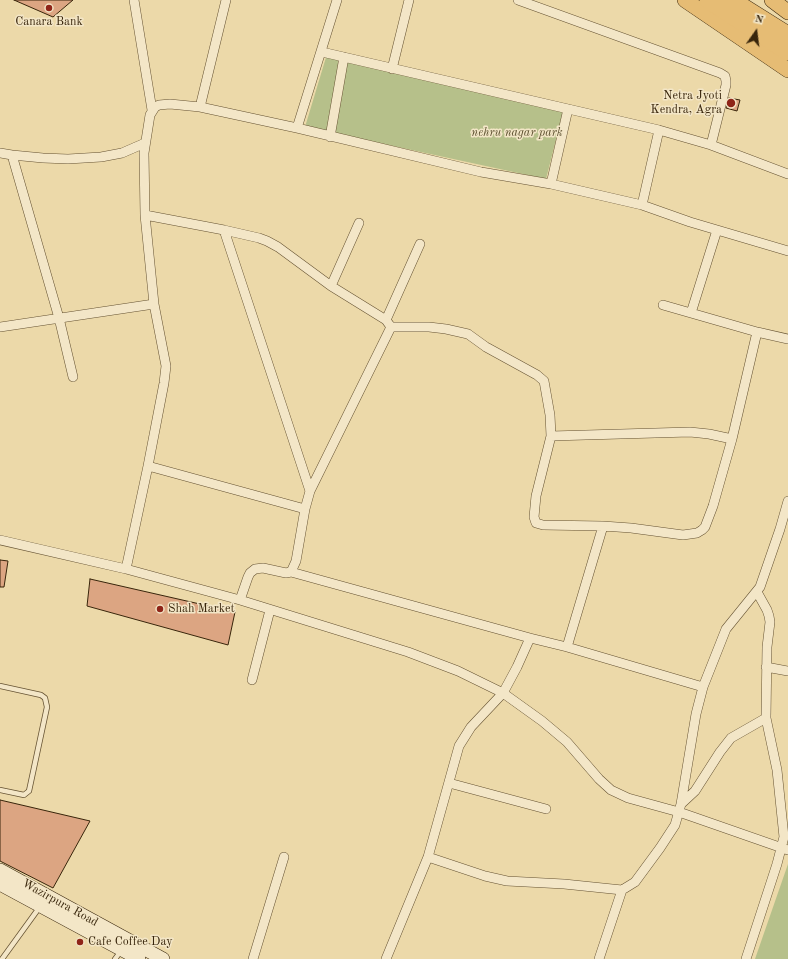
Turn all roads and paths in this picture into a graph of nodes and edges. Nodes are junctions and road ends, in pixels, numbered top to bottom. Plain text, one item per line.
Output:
1 (134, 0) edge
2 (226, 0) edge
3 (337, 0) edge
4 (410, 0) edge
5 (518, 0) edge
6 (685, 0) edge
7 (708, 0) edge
8 (732, 0) edge
9 (772, 0) edge
10 (542, 4) edge
11 (788, 12) edge
12 (788, 35) edge
13 (322, 52) junction
14 (788, 52) edge
15 (344, 57) junction
16 (392, 69) junction
17 (788, 70) edge
18 (200, 107) junction
19 (568, 109) junction
20 (152, 110) junction
21 (297, 128) junction
22 (659, 130) junction
23 (330, 137) junction
24 (145, 143) junction
25 (711, 145) junction
26 (0, 153) edge
27 (12, 155) junction
28 (788, 174) edge
29 (551, 184) junction
30 (642, 205) junction
31 (145, 215) junction
32 (359, 223) dead end
33 (224, 230) junction
34 (717, 230) junction
35 (420, 244) dead end
36 (788, 251) edge
37 (331, 286) junction
38 (154, 304) junction
39 (663, 305) dead end
40 (691, 313) junction
41 (59, 318) junction
42 (389, 324) junction
43 (0, 327) edge
44 (757, 332) junction
45 (788, 339) edge
46 (73, 377) dead end
47 (551, 436) junction
48 (732, 439) junction
49 (148, 466) junction
50 (310, 491) junction
51 (788, 501) edge
52 (305, 509) junction
53 (603, 526) junction
54 (784, 531) edge
55 (0, 540) edge
56 (126, 569) junction
57 (291, 572) junction
58 (757, 592) junction
59 (240, 600) junction
60 (270, 610) junction
61 (530, 638) junction
62 (567, 647) junction
63 (766, 667) junction
64 (788, 671) edge
65 (252, 680) dead end
66 (0, 686) edge
67 (703, 687) junction
68 (502, 693) junction
69 (766, 718) junction
70 (449, 783) junction
71 (0, 790) edge
72 (680, 808) junction
73 (546, 809) dead end
74 (785, 849) edge
75 (284, 857) dead end
76 (428, 857) junction
77 (0, 870) edge
78 (0, 884) edge
79 (622, 890) junction
80 (40, 906) junction
81 (121, 950) edge
82 (2, 959) edge
83 (139, 959) edge
84 (163, 959) edge
85 (253, 959) edge
86 (386, 959) edge
87 (599, 959) edge
88 (746, 959) edge

1 - 20 street
2 - 18 street
3 - 13 street
4 - 16 street
5 - 10 street
6 - 17 main road
7 - 14 highway
8 - 12 highway
9 - 11 main road
10 - 25 street
13 - 15 street
13 - 21 street
15 - 16 street
15 - 23 street
16 - 19 street
18 - 20 street
18 - 21 street
19 - 22 street
19 - 29 street
20 - 24 street
21 - 23 street
22 - 25 street
22 - 30 street
23 - 29 street
24 - 27 street
24 - 31 street
25 - 28 street
26 - 27 street
27 - 41 street
29 - 30 street
30 - 34 street
31 - 33 street
31 - 38 street
32 - 37 street
33 - 37 street
33 - 50 street
34 - 36 street
34 - 40 street
35 - 42 street
37 - 42 street
38 - 41 street
38 - 49 street
39 - 40 street
40 - 44 street
41 - 43 street
41 - 46 street
42 - 47 street
42 - 50 street
44 - 45 street
44 - 48 street
47 - 48 street
47 - 53 street
48 - 53 street
49 - 52 street
49 - 56 street
50 - 52 street
51 - 54 street
52 - 57 street
53 - 62 street
54 - 58 street
55 - 56 street
56 - 59 street
57 - 59 street
57 - 61 street
58 - 63 street
58 - 67 street
59 - 60 street
60 - 65 street
60 - 68 street
61 - 62 street
61 - 68 street
62 - 67 street
63 - 64 street
63 - 69 street
66 - 71 lane
67 - 72 street
68 - 70 street
68 - 72 street
69 - 72 street
69 - 74 street
70 - 73 street
70 - 76 street
72 - 74 street
72 - 79 street
74 - 88 street
75 - 85 street
76 - 79 street
76 - 86 street
77 - 81 main road, Wazirpura Road
78 - 80 main road, Wazirpura Road
79 - 87 street
80 - 81 main road, Wazirpura Road
80 - 82 lane
81 - 83 main road, Wazirpura Road
81 - 84 main road, Wazirpura Road

